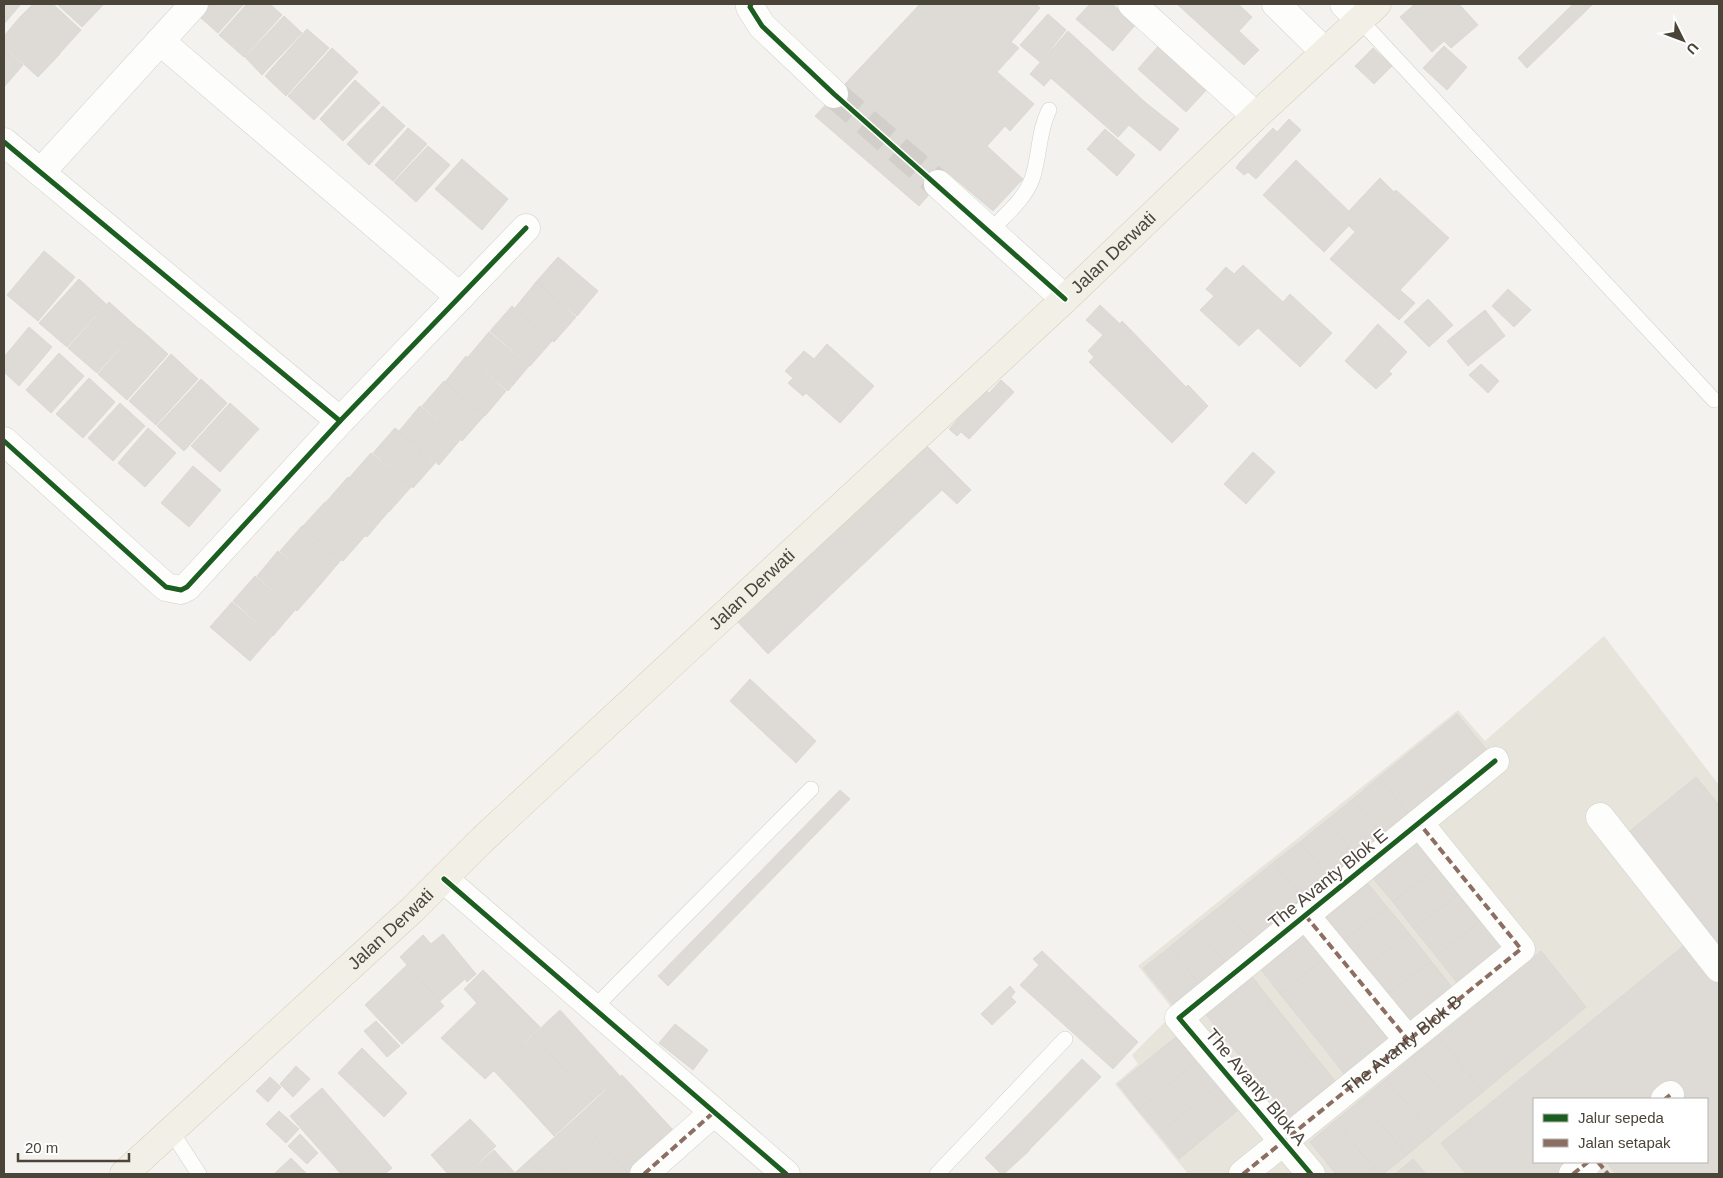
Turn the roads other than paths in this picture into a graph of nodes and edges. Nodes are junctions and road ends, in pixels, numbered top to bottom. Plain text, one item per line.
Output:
1 (194, 4) edge
2 (751, 4) edge
3 (1132, 4) edge
4 (1276, 4) edge
5 (1360, 9) edge
6 (160, 41) junction
7 (1325, 52) junction
8 (834, 94) tunnel mouth
9 (1049, 110) dead end
10 (1256, 116) junction
11 (4, 142) edge
12 (41, 172) junction
13 (938, 184) tunnel mouth
14 (526, 228) dead end
15 (990, 231) junction
16 (460, 297) junction
17 (1065, 299) junction
18 (1714, 400) dead end
19 (340, 421) junction
20 (4, 440) edge
21 (1495, 761) dead end
22 (812, 789) dead end
23 (1600, 817) dead end
24 (1419, 823) junction
25 (450, 873) junction
26 (1306, 915) junction
27 (1719, 968) edge
28 (594, 1008) junction
29 (1179, 1018) joint
30 (1066, 1039) dead end
31 (1408, 1040) junction
32 (714, 1112) junction
33 (171, 1131) junction
34 (1284, 1142) junction
35 (1587, 1163) edge
36 (1599, 1163) edge
37 (124, 1174) edge
38 (199, 1174) edge
39 (644, 1174) edge
40 (786, 1174) edge
41 (937, 1174) edge
42 (1243, 1174) edge
43 (1311, 1174) edge
44 (1573, 1174) edge
45 (1608, 1174) edge

1 - 6 street
2 - 8 street
3 - 10 street
4 - 7 street
5 - 7 main road, Jalan Derwati
5 - 18 lane
6 - 12 street
6 - 16 street
7 - 10 main road, Jalan Derwati
9 - 15 lane
10 - 17 main road, Jalan Derwati
11 - 12 street
12 - 19 street
13 - 15 street
14 - 16 street
15 - 17 street
16 - 19 street
17 - 25 main road, Jalan Derwati
19 - 20 street
21 - 24 street, The Avanty Blok E
22 - 28 lane
23 - 27 street
24 - 26 street, The Avanty Blok E
24 - 31 street, The Avanty Blok B
25 - 28 street
25 - 33 main road, Jalan Derwati
26 - 29 street, The Avanty Blok E
26 - 31 street
28 - 32 street
29 - 34 street, The Avanty Blok A
30 - 41 lane
31 - 34 street, The Avanty Blok B
32 - 39 street
32 - 40 street
33 - 37 main road, Jalan Derwati
33 - 38 lane
34 - 42 street, The Avanty Blok B
34 - 43 street, The Avanty Blok A
35 - 44 street
36 - 45 street

